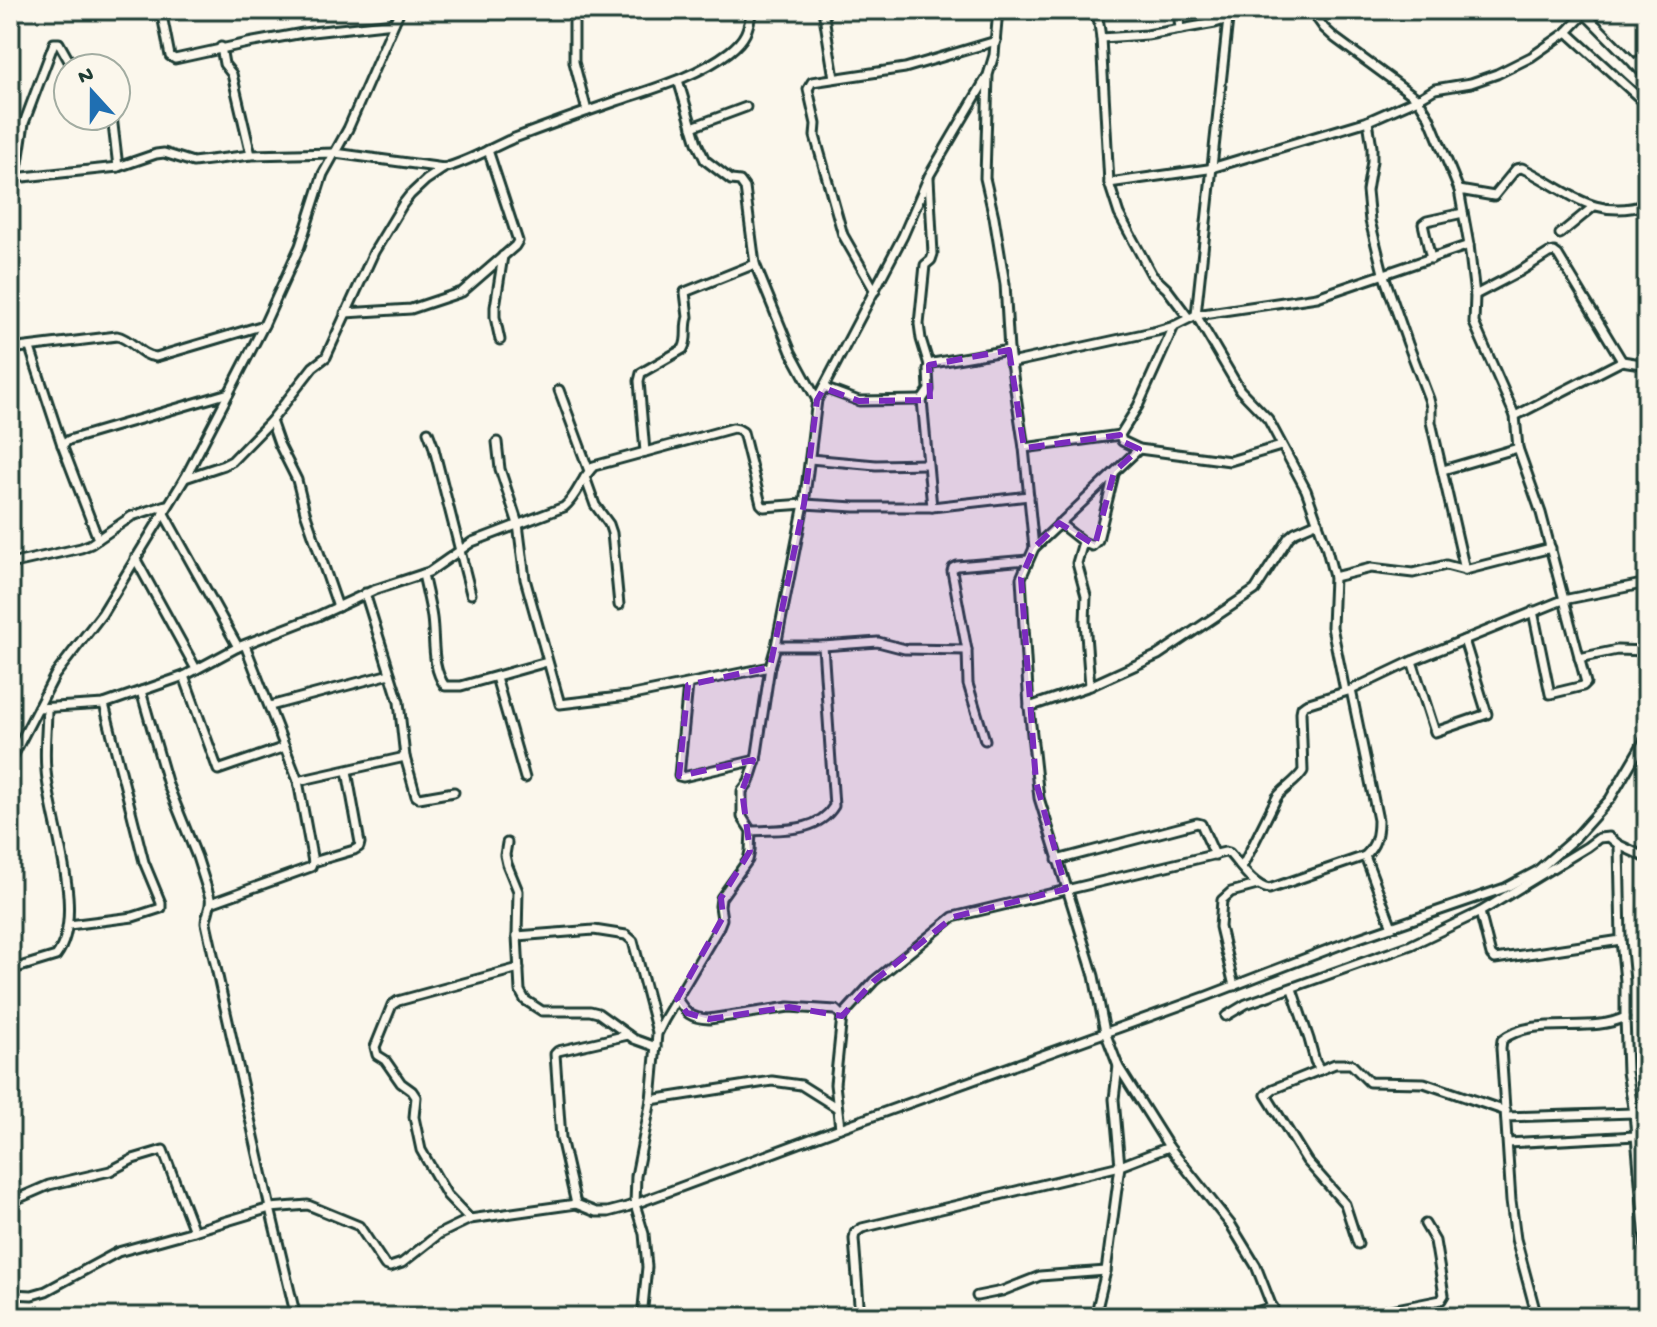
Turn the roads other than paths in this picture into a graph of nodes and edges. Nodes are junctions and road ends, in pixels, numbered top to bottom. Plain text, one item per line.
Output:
1 (161, 10) edge
2 (400, 10) edge
3 (574, 10) edge
4 (752, 10) edge
5 (823, 10) edge
6 (998, 10) edge
7 (1081, 10) edge
8 (1178, 10) edge
9 (1239, 10) edge
10 (1311, 10) edge
11 (1585, 11) edge
12 (1097, 13) edge
13 (1228, 19) junction
14 (394, 23) junction
15 (1180, 29) junction
16 (1567, 32) junction
17 (1101, 38) junction
18 (996, 41) junction
19 (221, 47) junction
20 (64, 52) edge
21 (1647, 55) edge
22 (1634, 64) junction
23 (988, 75) junction
24 (1647, 77) edge
25 (834, 78) junction
26 (678, 80) junction
27 (1418, 99) junction
28 (1647, 105) edge
29 (746, 107) dead end
30 (587, 111) junction
31 (1368, 121) junction
32 (692, 127) junction
33 (114, 132) edge
34 (488, 150) junction
35 (335, 153) junction
36 (251, 155) junction
37 (118, 167) junction
38 (1211, 167) junction
39 (444, 168) junction
40 (929, 176) junction
41 (14, 178) junction
42 (1109, 183) junction
43 (10, 190) edge
44 (1459, 190) junction
45 (1647, 204) edge
46 (1593, 207) junction
47 (1463, 213) junction
48 (10, 218) edge
49 (1560, 234) dead end
50 (1469, 245) junction
51 (503, 256) junction
52 (1431, 259) junction
53 (755, 264) junction
54 (1383, 273) junction
55 (875, 291) junction
56 (1475, 295) junction
57 (345, 313) junction
58 (1192, 316) junction
59 (264, 325) junction
60 (1174, 326) junction
61 (500, 340) dead end
62 (30, 348) junction
63 (10, 349) edge
64 (1009, 350) junction
65 (1622, 361) junction
66 (1010, 363) junction
67 (929, 365) junction
68 (1647, 365) edge
69 (824, 388) junction
70 (559, 390) dead end
71 (229, 393) junction
72 (817, 400) junction
73 (922, 400) junction
74 (1515, 416) junction
75 (271, 421) junction
76 (428, 432) dead end
77 (1120, 435) junction
78 (497, 442) dead end
79 (62, 445) junction
80 (1281, 446) junction
81 (1024, 448) junction
82 (1518, 448) junction
83 (1139, 449) junction
84 (645, 452) junction
85 (810, 459) junction
86 (927, 464) junction
87 (1443, 470) junction
88 (1114, 472) junction
89 (587, 474) junction
90 (185, 478) junction
91 (1029, 496) junction
92 (168, 504) junction
93 (804, 504) junction
94 (932, 507) junction
95 (163, 512) junction
96 (1318, 522) junction
97 (1059, 523) junction
98 (518, 524) junction
99 (98, 539) junction
100 (1083, 542) junction
101 (1034, 548) junction
102 (1551, 548) junction
103 (459, 551) junction
104 (135, 558) junction
105 (1028, 560) junction
106 (10, 564) edge
107 (1465, 570) junction
108 (423, 574) junction
109 (1334, 577) junction
110 (1647, 583) edge
111 (365, 593) junction
112 (471, 594) dead end
113 (1563, 600) junction
114 (619, 605) dead end
115 (338, 607) junction
116 (1533, 611) junction
117 (1464, 640) junction
118 (242, 646) junction
119 (776, 646) junction
120 (823, 646) junction
121 (967, 650) junction
122 (1647, 651) edge
123 (1579, 658) junction
124 (1412, 661) junction
125 (547, 662) junction
126 (770, 667) junction
127 (196, 669) junction
128 (390, 674) junction
129 (184, 676) junction
130 (496, 677) junction
131 (688, 685) junction
132 (1090, 686) junction
133 (141, 691) junction
134 (1348, 691) junction
135 (104, 704) junction
136 (270, 706) junction
137 (1029, 707) junction
138 (43, 708) junction
139 (1647, 736) edge
140 (985, 740) dead end
141 (285, 747) junction
142 (405, 757) junction
143 (756, 760) junction
144 (10, 762) edge
145 (347, 771) junction
146 (525, 778) dead end
147 (298, 781) junction
148 (454, 792) dead end
149 (751, 831) junction
150 (507, 843) dead end
151 (1619, 845) junction
152 (1215, 855) junction
153 (1365, 856) junction
154 (1647, 858) edge
155 (1057, 860) junction
156 (313, 862) junction
157 (1242, 867) junction
158 (1257, 885) junction
159 (1066, 889) junction
160 (211, 903) junction
161 (1480, 912) junction
162 (69, 925) junction
163 (1392, 927) junction
164 (517, 936) junction
165 (1621, 940) junction
166 (519, 968) junction
167 (10, 970) edge
168 (1234, 986) junction
169 (1292, 989) junction
170 (677, 999) junction
171 (842, 1016) junction
172 (1226, 1016) dead end
173 (1625, 1017) junction
174 (1105, 1032) junction
175 (657, 1034) junction
176 (628, 1035) junction
177 (656, 1047) junction
178 (1118, 1066) junction
179 (1320, 1070) junction
180 (651, 1100) junction
181 (836, 1107) junction
182 (1634, 1113) junction
183 (1506, 1114) junction
184 (840, 1128) junction
185 (1636, 1136) junction
186 (1508, 1143) junction
187 (1169, 1147) junction
188 (1120, 1166) junction
189 (10, 1202) edge
190 (576, 1204) junction
191 (635, 1204) junction
192 (270, 1208) junction
193 (470, 1219) junction
194 (1425, 1224) dead end
195 (194, 1231) junction
196 (1358, 1244) dead end
197 (1647, 1263) edge
198 (1106, 1271) junction
199 (10, 1294) edge
200 (977, 1296) dead end
201 (1273, 1307) junction
202 (296, 1317) edge
203 (642, 1317) edge
204 (860, 1317) edge
205 (1095, 1317) edge
206 (1238, 1317) edge
207 (1276, 1317) edge
208 (1356, 1317) edge
209 (1537, 1317) edge

1 - 19 street
2 - 14 street
3 - 30 street
4 - 26 street
5 - 25 street
6 - 18 street
7 - 12 street
8 - 15 street
9 - 13 street
10 - 27 street
11 - 16 street
11 - 22 street
12 - 17 street
13 - 15 street
13 - 38 street
14 - 19 street
14 - 35 street
15 - 17 street
16 - 27 street
16 - 28 street
17 - 42 street
18 - 23 street
18 - 25 street
19 - 36 street
20 - 41 street
21 - 22 street
22 - 24 street
23 - 40 street
23 - 64 street
25 - 55 street
26 - 30 street
26 - 32 street
27 - 31 street
27 - 44 street
29 - 32 street
30 - 34 street
31 - 38 street
31 - 54 street
32 - 53 street
33 - 37 street
34 - 39 street
34 - 51 street
35 - 36 street
35 - 39 street
35 - 59 street
36 - 37 street
37 - 41 street
38 - 42 street
38 - 58 street
39 - 57 street
40 - 55 street
40 - 67 street
41 - 43 street
42 - 58 street
43 - 48 street
44 - 46 street
44 - 47 street
45 - 46 street
46 - 49 street
47 - 50 street
47 - 52 street
50 - 52 street
50 - 56 street
51 - 57 street
51 - 61 street
52 - 54 street
53 - 72 street
53 - 84 street
54 - 58 street
54 - 87 street
55 - 69 street
56 - 65 street
56 - 74 street
57 - 75 street
58 - 60 street
58 - 80 street
59 - 62 street
59 - 71 street
60 - 66 street
60 - 77 street
62 - 63 street
62 - 79 street
64 - 66 street
64 - 67 street
65 - 68 street
65 - 74 street
66 - 81 street
67 - 73 street
69 - 72 street
69 - 73 street
70 - 89 street
71 - 79 street
71 - 90 street
72 - 85 street
73 - 86 street
74 - 82 street
75 - 90 street
75 - 115 street
76 - 103 street
77 - 81 street
77 - 83 street
78 - 98 street
79 - 99 street
80 - 83 street
80 - 96 street
81 - 91 street
82 - 87 street
82 - 102 street
83 - 88 street
84 - 89 street
84 - 93 street
85 - 86 street
85 - 93 street
86 - 94 street
87 - 107 street
88 - 97 street
88 - 100 street
89 - 98 street
89 - 114 street
90 - 92 street
91 - 94 street
91 - 101 street
92 - 95 street
92 - 99 street
93 - 94 street
93 - 119 street
95 - 104 street
95 - 118 street
96 - 109 street
96 - 132 street
97 - 100 street
97 - 101 street
98 - 103 street
98 - 125 street
99 - 106 street
100 - 132 street
101 - 105 street
102 - 107 street
102 - 113 street
103 - 108 street
103 - 112 street
104 - 127 street
104 - 138 street
105 - 121 street
105 - 137 street
107 - 109 street
108 - 111 street
108 - 130 street
109 - 134 street
110 - 113 street
111 - 115 street
111 - 128 street
113 - 116 street
113 - 123 street
115 - 118 street
116 - 117 street
116 - 123 street
117 - 124 street
117 - 124 street
118 - 127 street
118 - 136 street
119 - 120 street
119 - 126 street
120 - 121 street
120 - 149 street
121 - 140 street
122 - 123 street
124 - 134 street
125 - 130 street
125 - 131 street
126 - 131 street
126 - 143 street
127 - 129 street
128 - 136 street
128 - 142 street
129 - 133 street
129 - 141 street
130 - 146 street
131 - 143 street
132 - 137 street
133 - 135 street
133 - 160 street
134 - 153 street
134 - 157 street
135 - 138 street
135 - 162 street
136 - 141 street
137 - 155 street
138 - 144 street
138 - 162 street
139 - 163 street
141 - 147 street
142 - 145 street
142 - 148 street
143 - 149 street
145 - 147 street
145 - 156 street
147 - 156 street
149 - 170 street
150 - 164 street
151 - 154 street
151 - 161 street
151 - 165 street
152 - 155 street
152 - 157 street
152 - 159 street
153 - 158 street
153 - 163 street
155 - 159 street
156 - 160 street
157 - 158 street
158 - 168 street
159 - 171 street
159 - 174 street
160 - 192 street
161 - 165 street
161 - 169 street
162 - 167 street
163 - 168 street
164 - 166 street
164 - 175 street
165 - 173 street
166 - 176 street
166 - 193 street
168 - 174 street
169 - 172 street
169 - 179 street
170 - 171 street
170 - 175 street
171 - 181 street
173 - 182 street
173 - 183 street
174 - 178 street
174 - 184 street
175 - 177 street
176 - 177 street
176 - 190 street
177 - 180 street
178 - 187 street
178 - 188 street
179 - 183 street
179 - 196 street
180 - 181 street
180 - 191 street
181 - 184 street
182 - 183 street
182 - 185 street
183 - 186 street
184 - 191 street
185 - 186 street
185 - 197 street
186 - 209 street
187 - 188 street
187 - 201 street
188 - 198 street
188 - 204 street
189 - 195 street
190 - 191 street
190 - 193 street
191 - 203 street
192 - 193 street
192 - 195 street
192 - 202 street
194 - 208 street
195 - 199 street
198 - 200 street
198 - 205 street
201 - 206 street
201 - 207 street

